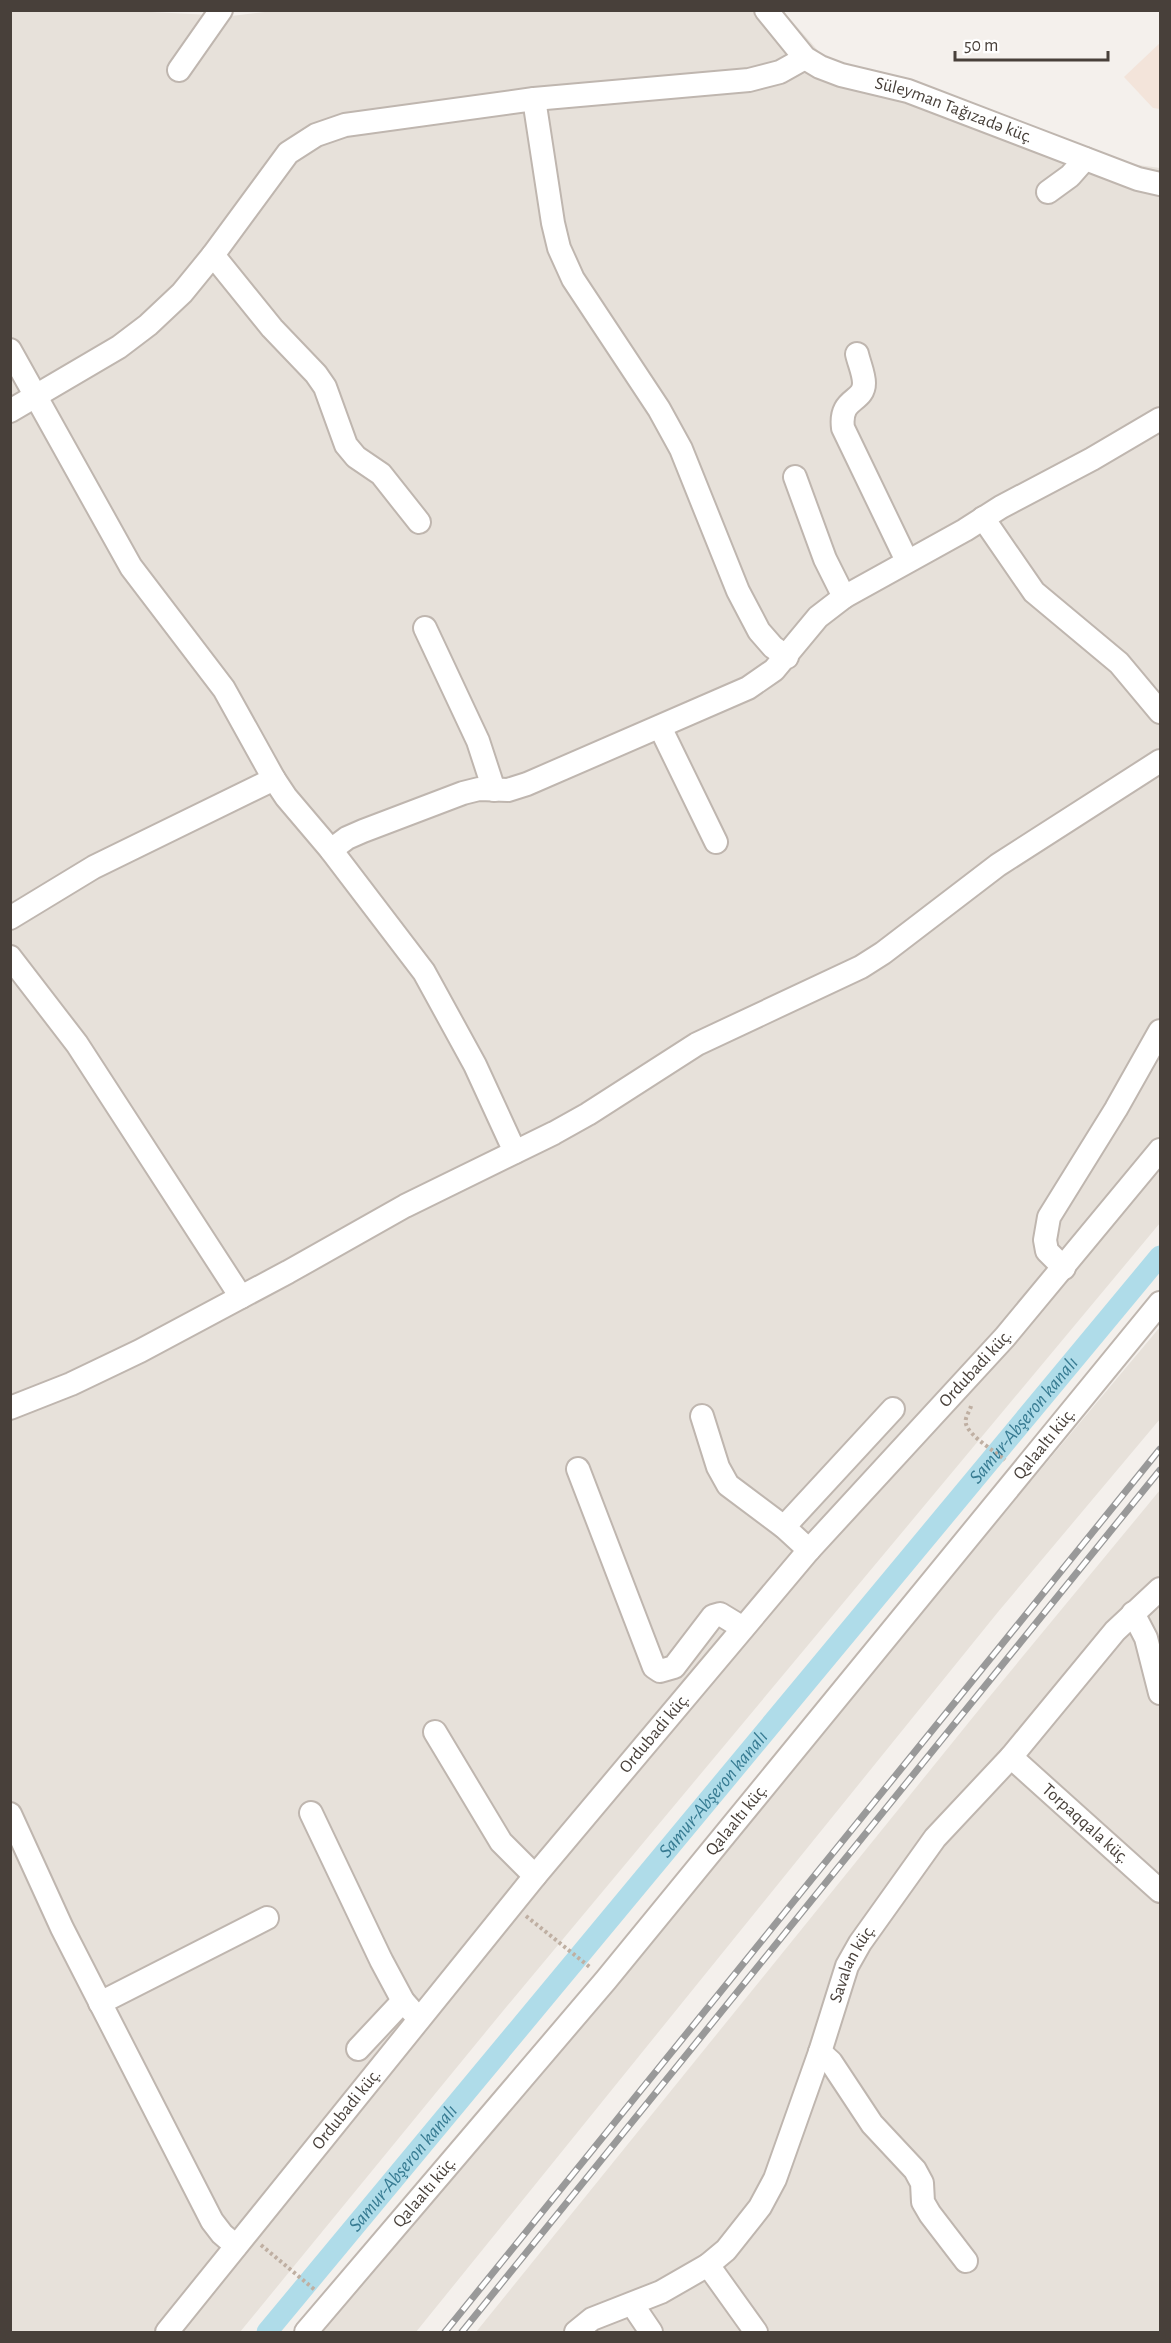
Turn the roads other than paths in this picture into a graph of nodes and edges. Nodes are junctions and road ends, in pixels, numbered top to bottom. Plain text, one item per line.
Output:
1 (221, 10) edge
2 (766, 10) edge
3 (805, 58) junction
4 (179, 70) dead end
5 (534, 99) junction
6 (1085, 159) junction
7 (1161, 184) edge
8 (1048, 192) dead end
9 (213, 255) junction
10 (10, 350) edge
11 (857, 354) dead end
12 (37, 396) junction
13 (10, 411) edge
14 (1161, 419) edge
15 (795, 477) dead end
16 (983, 518) junction
17 (419, 522) dead end
18 (908, 561) junction
19 (844, 597) junction
20 (424, 628) dead end
21 (787, 657) junction
22 (1161, 712) edge
23 (660, 727) junction
24 (1161, 761) edge
25 (274, 779) junction
26 (494, 790) junction
27 (716, 842) dead end
28 (331, 850) junction
29 (10, 918) edge
30 (10, 957) edge
31 (1161, 1031) edge
32 (1161, 1150) edge
33 (515, 1152) junction
34 (1064, 1268) junction
35 (241, 1297) junction
36 (1161, 1303) edge
37 (10, 1408) edge
38 (893, 1409) dead end
39 (702, 1416) dead end
40 (578, 1469) dead end
41 (784, 1527) junction
42 (809, 1550) junction
43 (1161, 1589) edge
44 (1133, 1613) junction
45 (743, 1628) junction
46 (1161, 1693) edge
47 (435, 1732) dead end
48 (1011, 1757) junction
49 (311, 1813) dead end
50 (10, 1814) edge
51 (535, 1876) junction
52 (1161, 1891) edge
53 (267, 1918) dead end
54 (403, 2001) junction
55 (100, 2003) junction
56 (419, 2019) junction
57 (358, 2049) dead end
58 (820, 2052) junction
59 (242, 2239) junction
60 (966, 2261) dead end
61 (708, 2265) junction
62 (632, 2304) junction
63 (167, 2332) edge
64 (306, 2332) edge
65 (576, 2332) edge
66 (651, 2332) edge
67 (756, 2332) edge

1 - 4 street
2 - 3 street, Süleyman Tağızadə küç.
3 - 5 street
3 - 6 street, Süleyman Tağızadə küç.
5 - 9 street
5 - 21 street
6 - 7 street, Süleyman Tağızadə küç.
6 - 8 street
9 - 12 street
9 - 17 street
10 - 12 street
11 - 18 street
12 - 13 street
12 - 25 street
14 - 16 street
15 - 19 street
16 - 18 street
16 - 22 street
18 - 19 street
19 - 21 street
20 - 26 street
21 - 23 street
23 - 26 street
23 - 27 street
24 - 33 street
25 - 28 street
25 - 29 street
26 - 28 street
28 - 33 street
30 - 35 street
31 - 34 street
32 - 34 street, Ordubadi küç.
33 - 35 street
34 - 42 street, Ordubadi küç.
35 - 37 street
36 - 64 street, Qalaaltı küç.
38 - 41 street
39 - 41 street
40 - 45 street
41 - 42 street
42 - 45 street, Ordubadi küç.
43 - 44 street, Savalan küç.
44 - 46 street
44 - 48 street, Savalan küç.
45 - 51 street, Ordubadi küç.
47 - 51 street
48 - 52 street, Torpaqqala küç.
48 - 58 street, Savalan küç.
49 - 54 street
50 - 55 street
51 - 56 street, Ordubadi küç.
53 - 55 street
54 - 56 street
54 - 57 street
55 - 59 street
56 - 59 street, Ordubadi küç.
58 - 60 street
58 - 61 street, Savalan küç.
59 - 63 street, Ordubadi küç.
61 - 62 street, Savalan küç.
61 - 67 street
62 - 65 street, Savalan küç.
62 - 66 street

